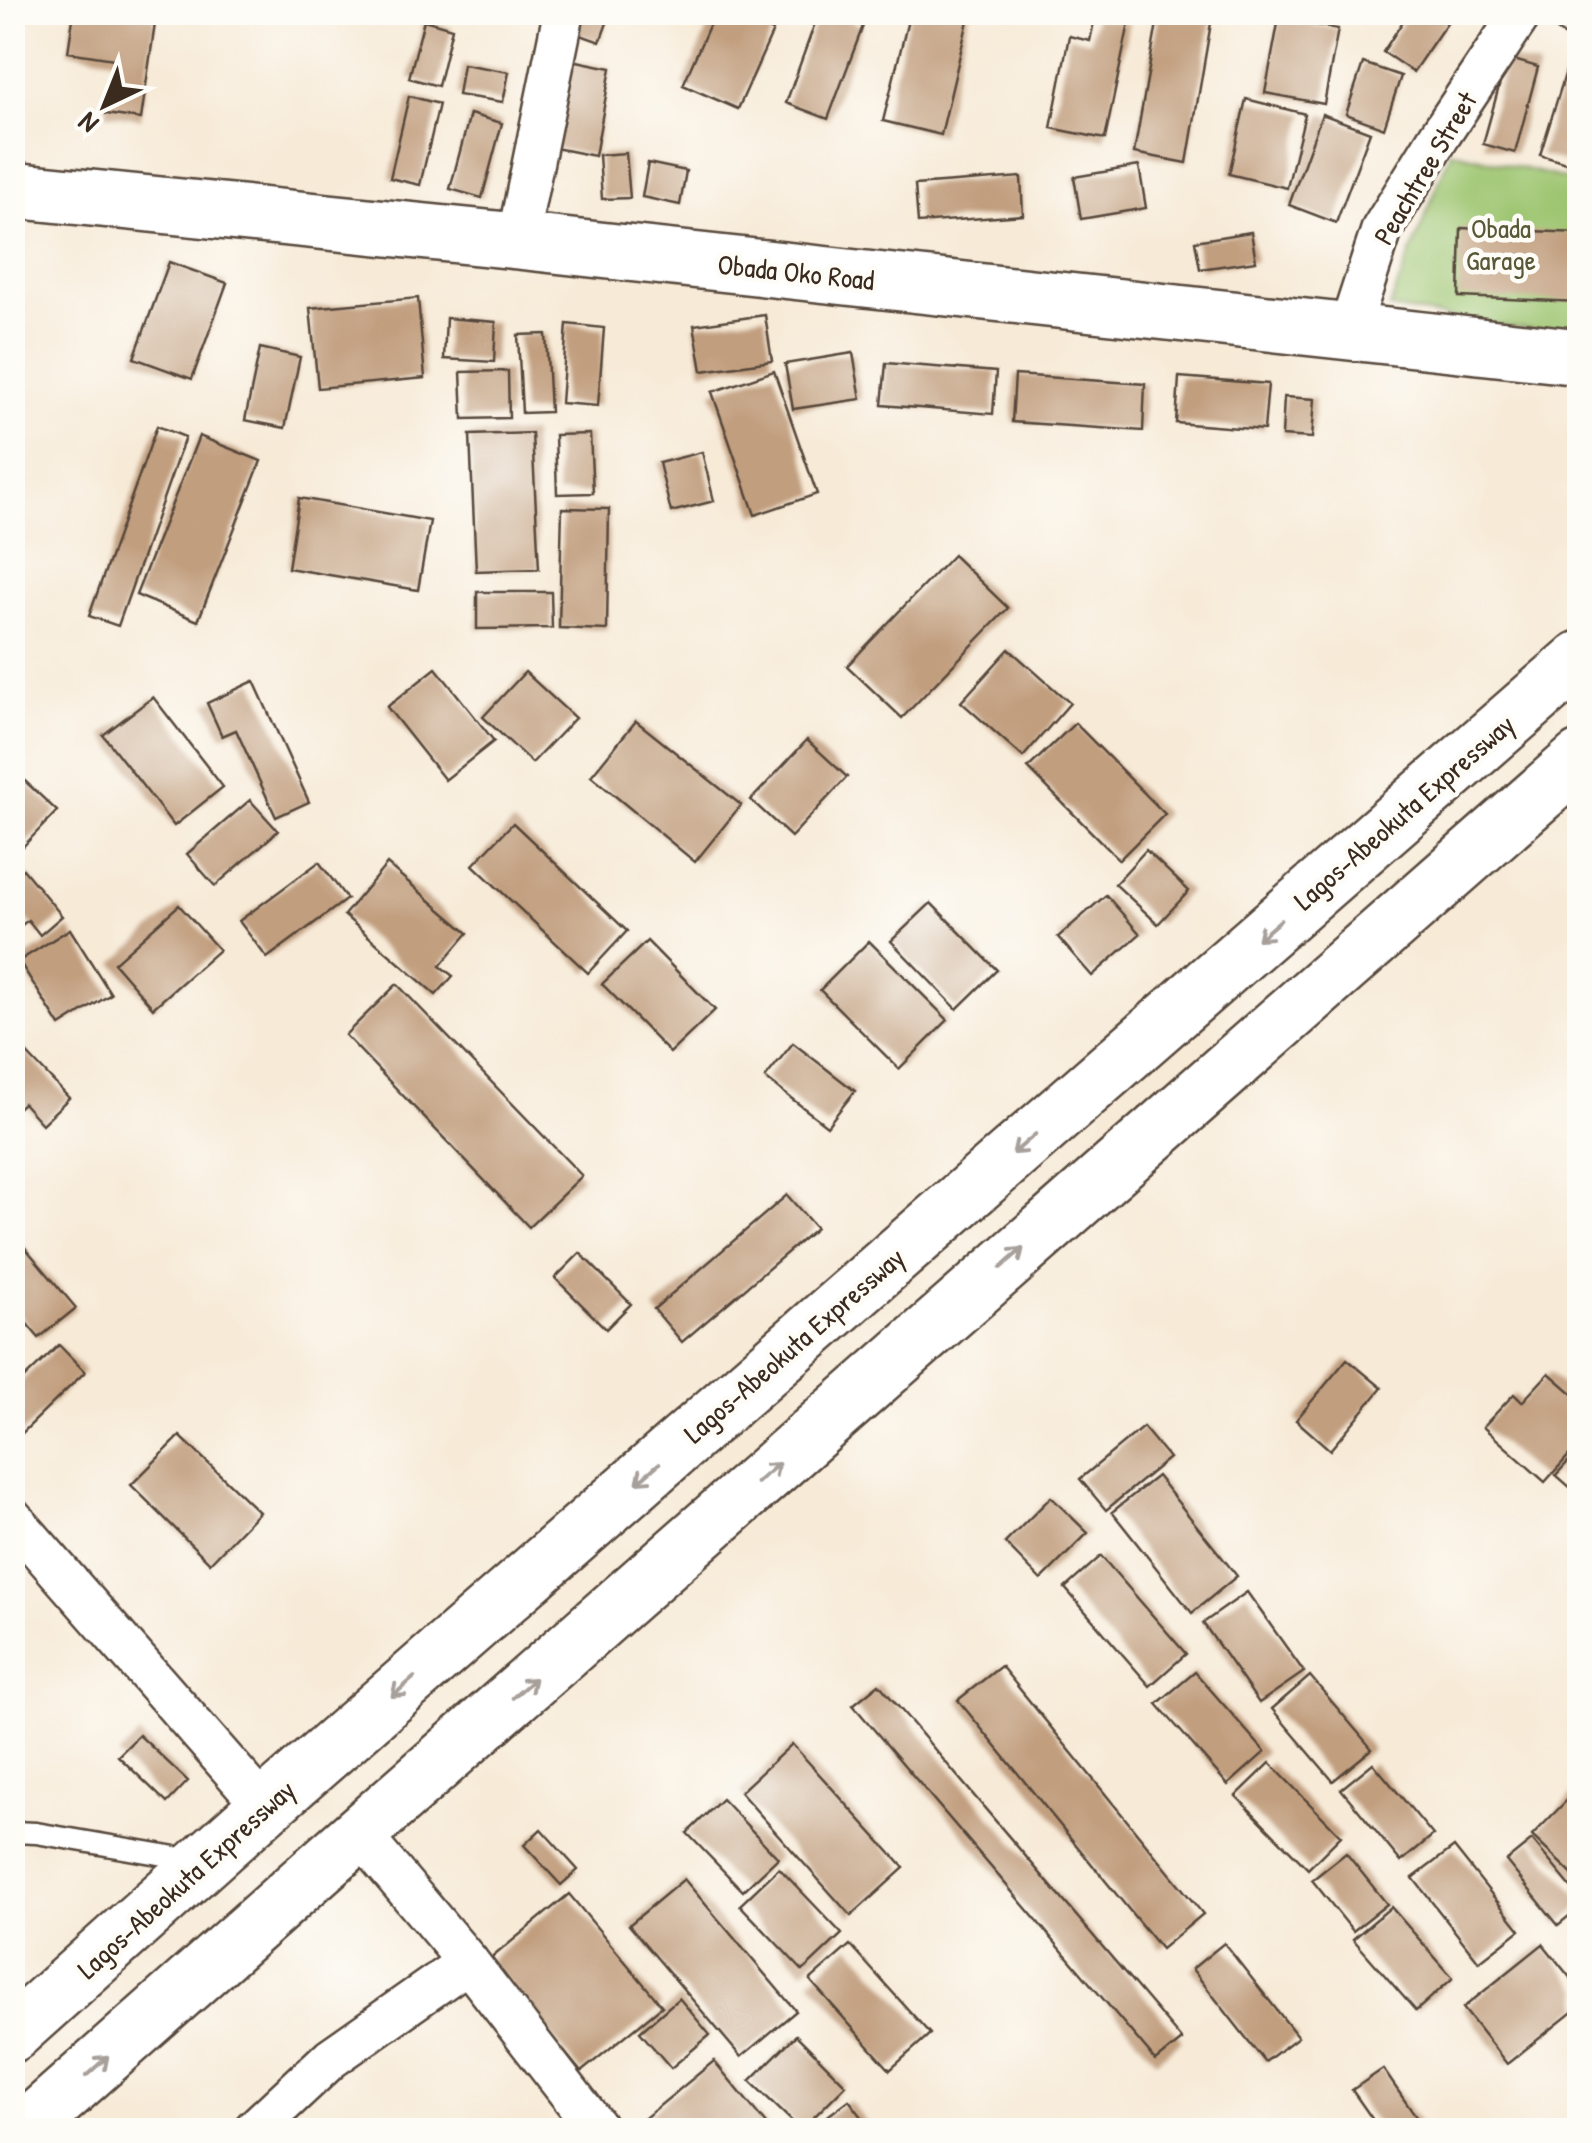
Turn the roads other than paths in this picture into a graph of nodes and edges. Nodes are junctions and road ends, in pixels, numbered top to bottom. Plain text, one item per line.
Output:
1 (564, 12) edge
2 (1522, 12) edge
3 (12, 190) edge
4 (516, 241) junction
5 (1348, 333) junction
6 (1580, 356) edge
7 (1580, 659) edge
8 (1580, 759) edge
9 (12, 1518) edge
10 (266, 1807) junction
11 (12, 1832) edge
12 (359, 1832) junction
13 (205, 1862) junction
14 (468, 1962) junction
15 (12, 2034) edge
16 (24, 2130) edge
17 (254, 2130) edge
18 (598, 2130) edge

1 - 4 street
2 - 5 street, Peachtree Street
3 - 4 main road, Obada Oko Road
4 - 5 main road, Obada Oko Road
5 - 6 main road, Obada Oko Road
7 -> 10 main road, Lagos-Abeokuta Expressway
12 -> 8 main road
9 - 10 street
10 - 13 main road, Lagos-Abeokuta Expressway
11 - 13 lane
12 - 14 street
16 -> 12 main road
13 - 15 main road, Lagos-Abeokuta Expressway
14 - 17 street
14 - 18 street

